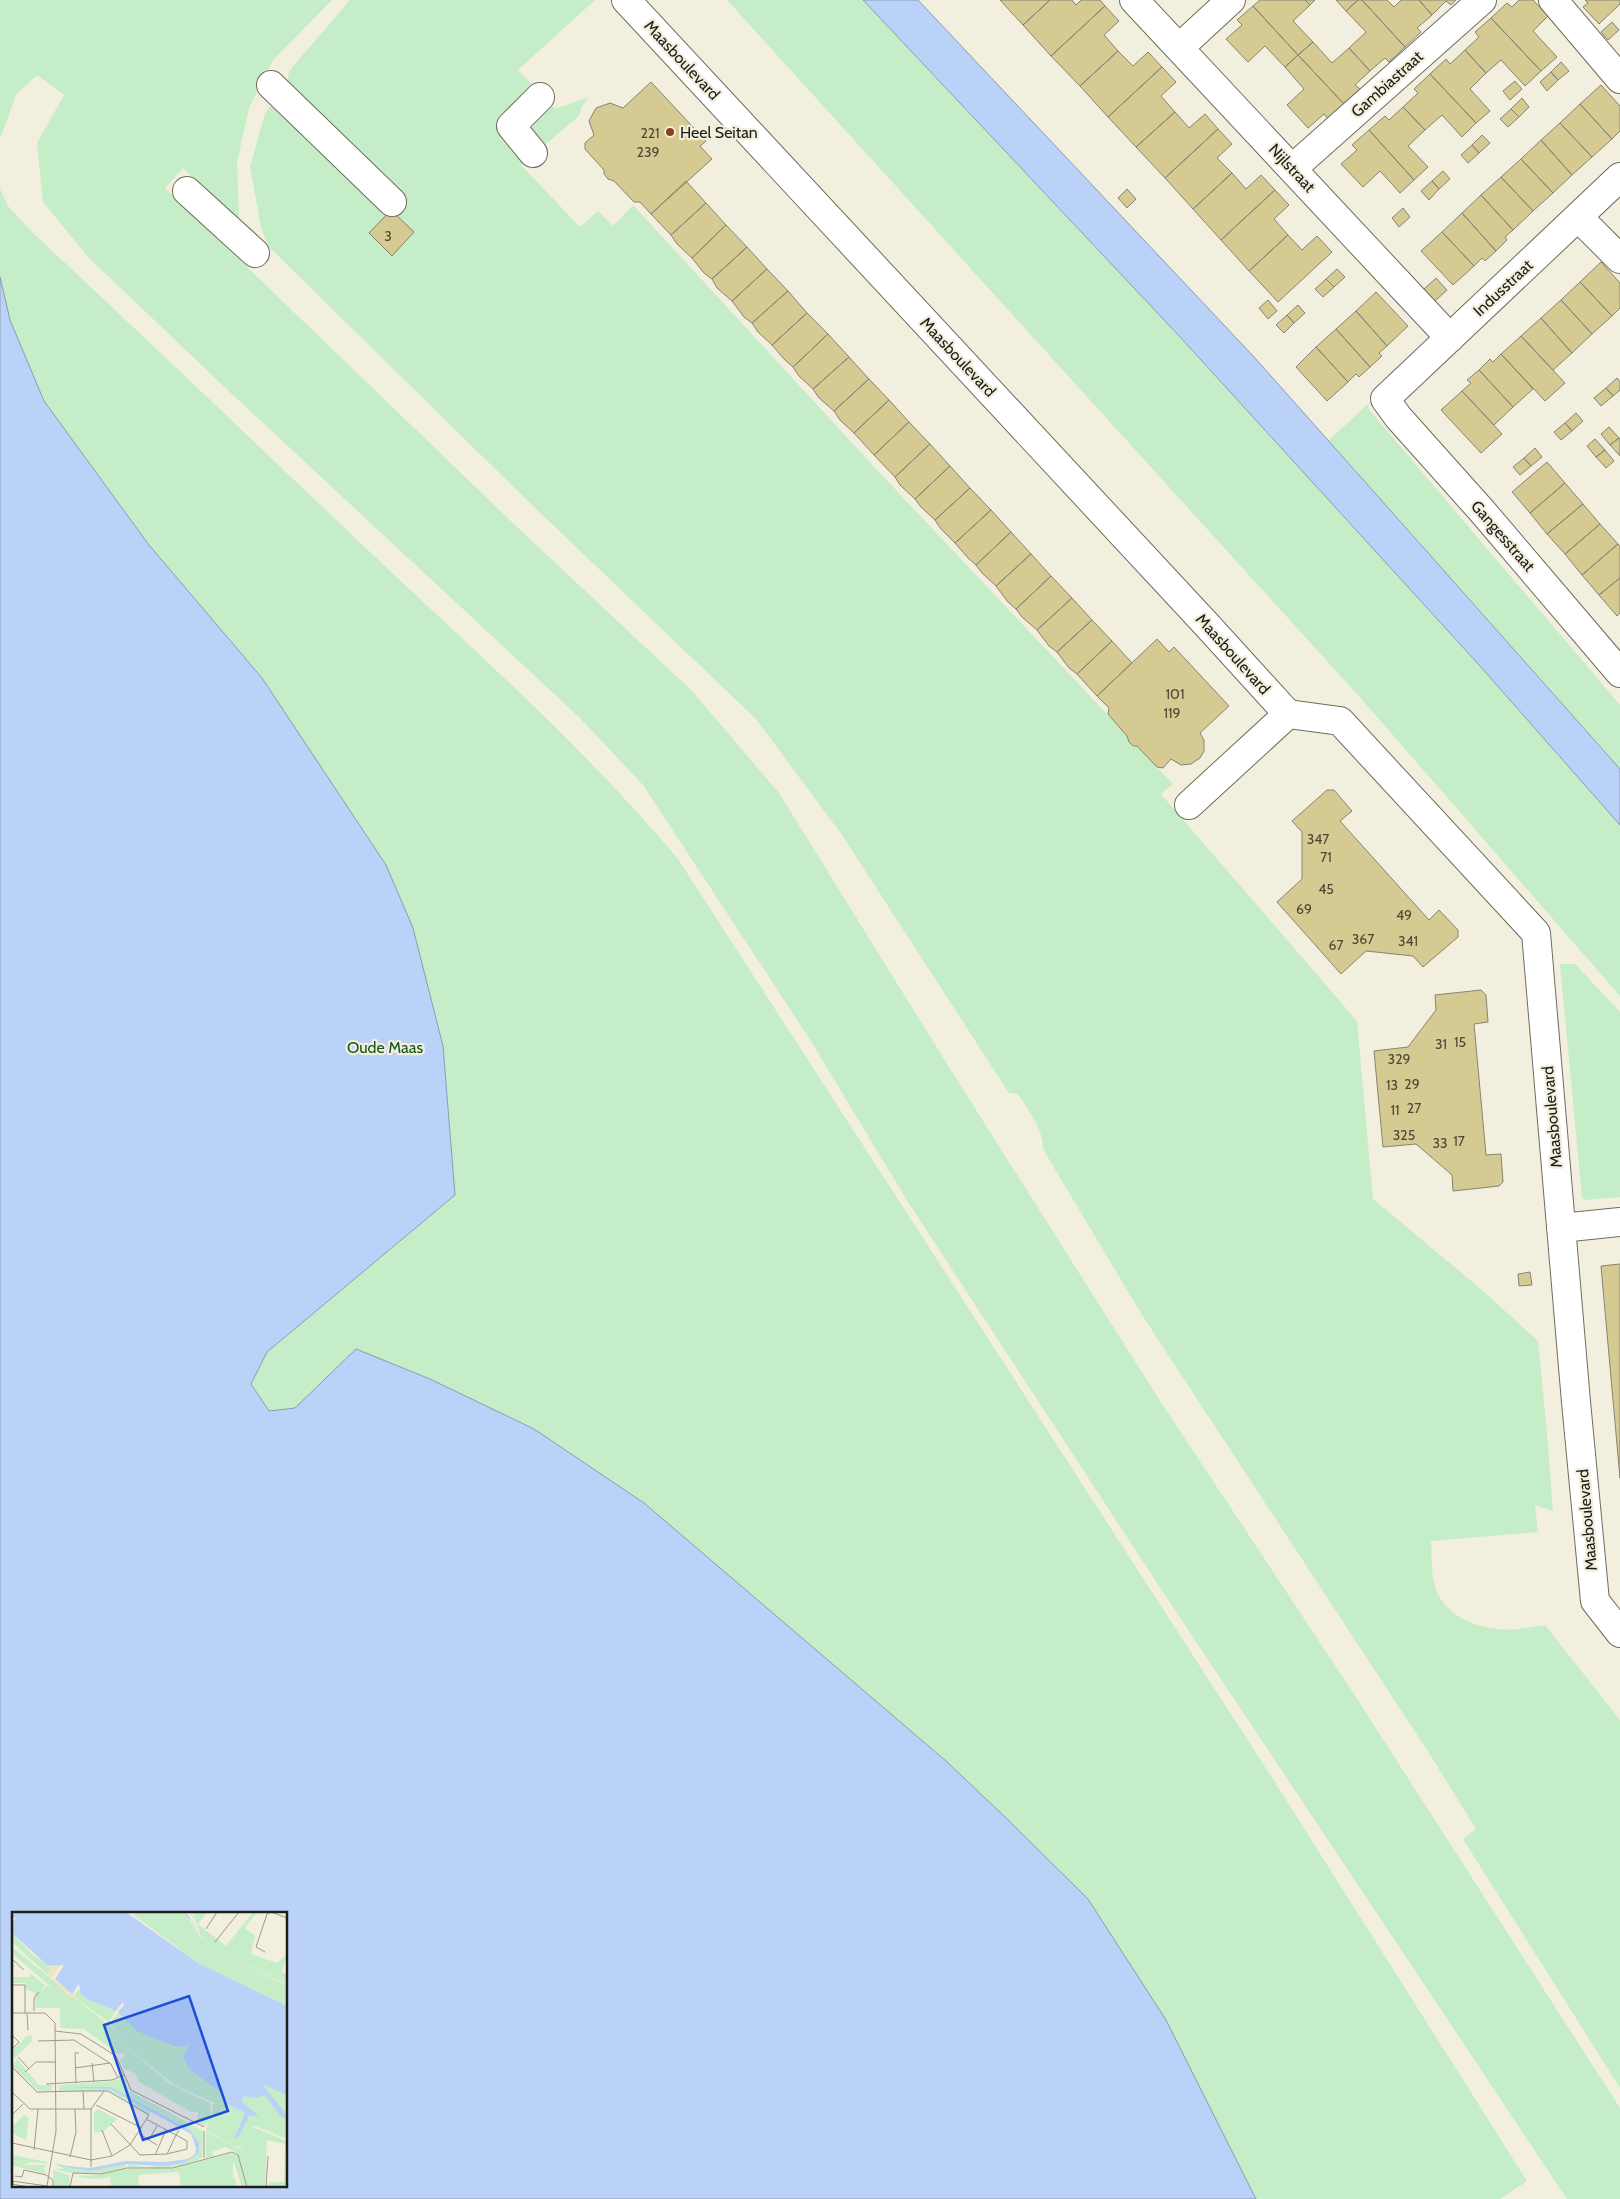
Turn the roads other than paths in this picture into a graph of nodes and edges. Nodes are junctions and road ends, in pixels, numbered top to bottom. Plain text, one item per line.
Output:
1 (626, 0) edge
2 (1134, 0) edge
3 (1231, 0) edge
4 (1482, 0) edge
5 (1553, 0) edge
6 (1179, 48) junction
7 (1620, 79) edge
8 (271, 85) dead end
9 (540, 97) dead end
10 (533, 153) dead end
11 (1293, 168) junction
12 (1620, 177) edge
13 (187, 191) dead end
14 (392, 202) dead end
15 (1579, 218) junction
16 (255, 253) dead end
17 (1620, 259) edge
18 (1450, 338) junction
19 (1385, 398) joint
20 (1620, 673) edge
21 (1288, 714) junction
22 (1189, 805) dead end
23 (1620, 1222) edge
24 (1561, 1228) junction
25 (1620, 1633) edge

1 - 21 street, Maasboulevard
2 - 6 street, Nijlstraat
3 - 6 street
4 - 11 street, Gambiastraat
5 - 7 street
6 - 11 street, Nijlstraat
8 - 14 street
9 - 10 street
11 - 18 street, Nijlstraat
12 - 15 street, Indusstraat
13 - 16 street
15 - 17 street
15 - 18 street, Indusstraat
18 - 19 street, Indusstraat
19 - 20 street, Gangesstraat
21 - 22 street
21 - 24 street, Maasboulevard
23 - 24 street
24 - 25 street, Maasboulevard

